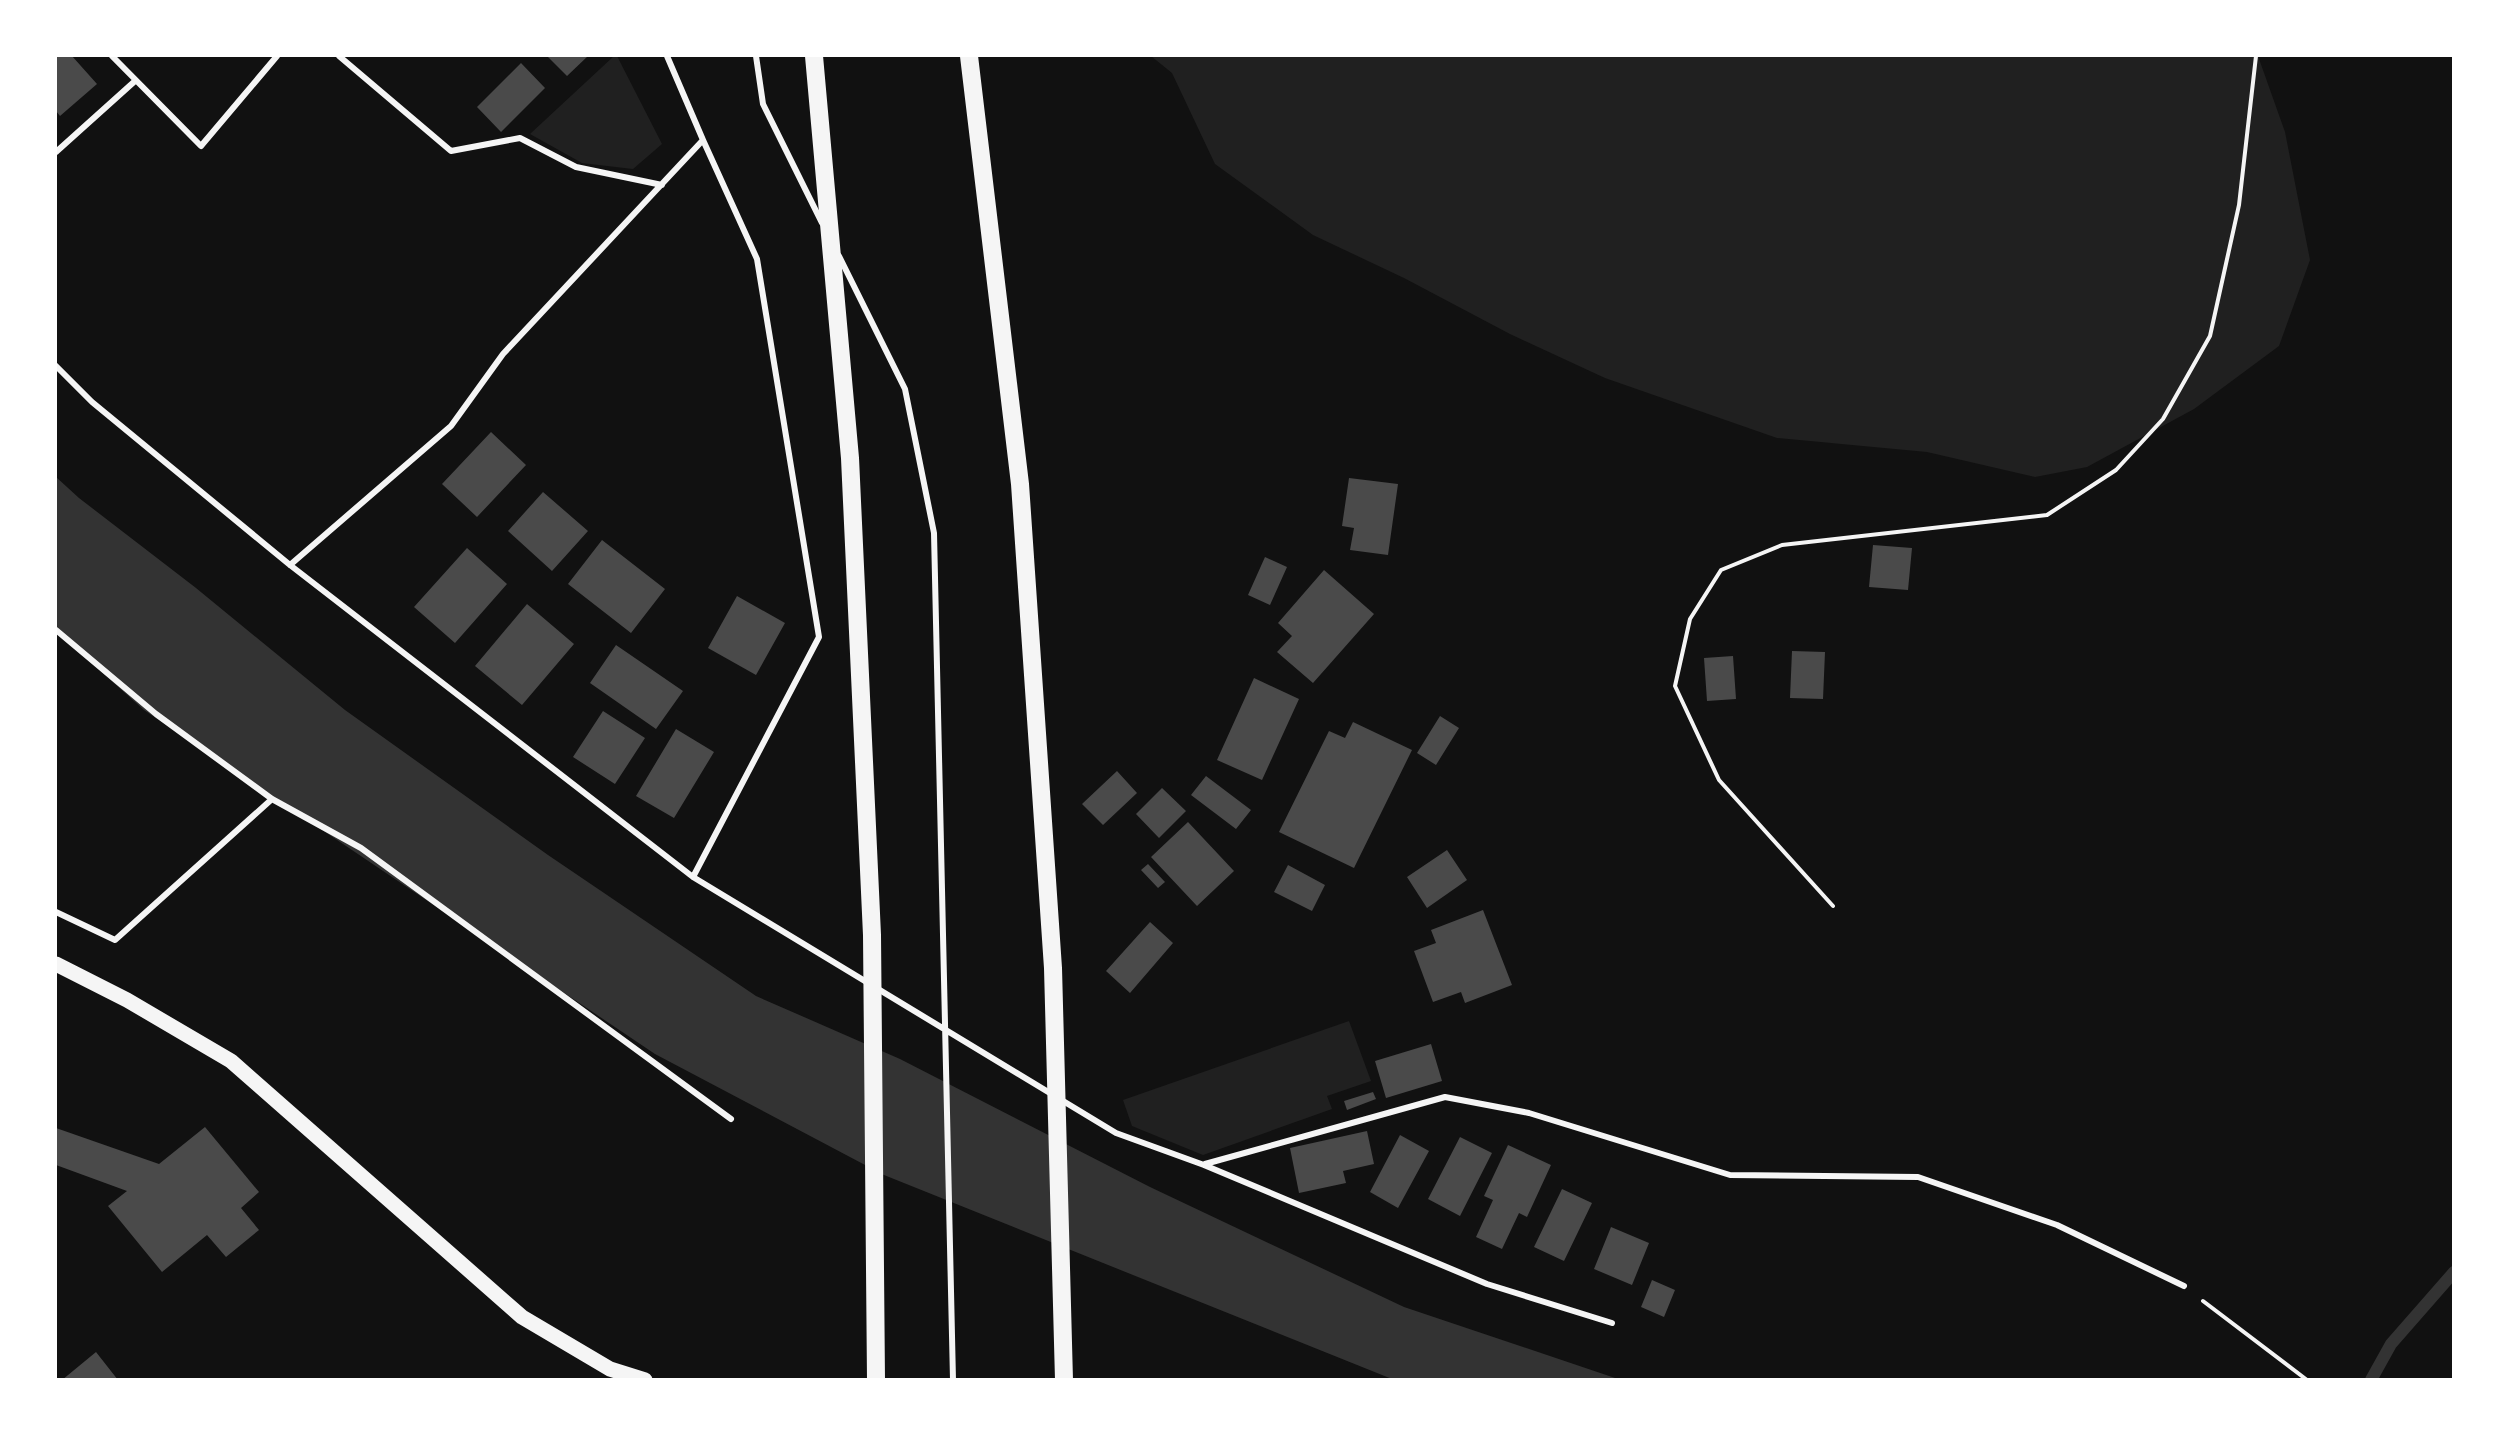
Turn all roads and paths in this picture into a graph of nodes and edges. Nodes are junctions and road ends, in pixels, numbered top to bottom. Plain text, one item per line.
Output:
1 (112, 56) edge
2 (277, 56) edge
3 (339, 56) edge
4 (667, 56) edge
5 (756, 56) edge
6 (814, 56) edge
7 (969, 56) edge
8 (2256, 56) edge
9 (135, 81) junction
10 (703, 140) junction
11 (56, 152) edge
12 (662, 185) junction
13 (56, 366) edge
14 (290, 565) junction
15 (56, 630) edge
16 (272, 800) junction
17 (693, 877) junction
18 (1833, 906) dead end
19 (56, 912) edge
20 (56, 964) edge
21 (731, 1119) dead end
22 (1204, 1165) junction
23 (2184, 1286) joint
24 (1612, 1323) dead end
25 (645, 1380) edge
26 (876, 1380) edge
27 (953, 1380) edge
28 (1064, 1380) edge
29 (2307, 1380) edge

1 - 9 street
2 - 9 street
3 - 12 street
4 - 10 street
5 - 27 street
6 - 26 highway
7 - 28 highway
8 - 18 path
9 - 11 street
10 - 12 street
10 - 17 street
12 - 14 street
13 - 14 street
14 - 17 street
15 - 16 street
16 - 19 street
16 - 21 street
17 - 22 street
20 - 25 main road
22 - 23 street
22 - 24 street
23 - 29 path

